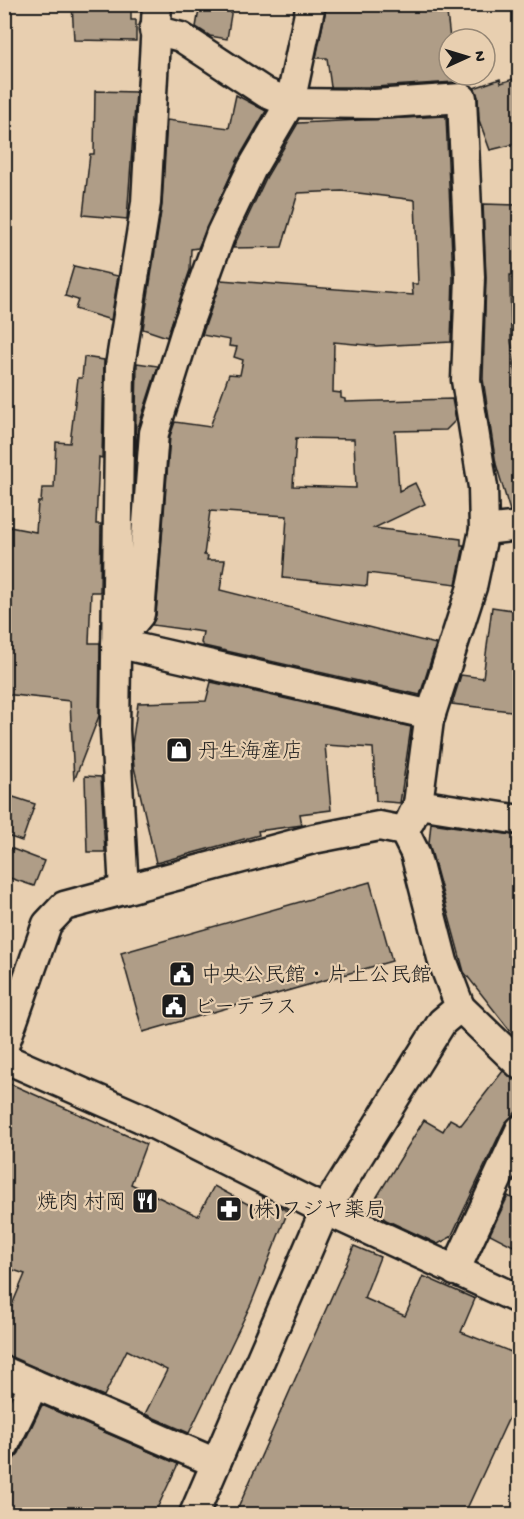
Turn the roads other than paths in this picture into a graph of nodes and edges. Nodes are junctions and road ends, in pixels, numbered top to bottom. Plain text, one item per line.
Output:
1 (311, 4) edge
2 (156, 17) edge
3 (290, 103) junction
4 (519, 526) edge
5 (484, 530) junction
6 (116, 643) junction
7 (431, 715) junction
8 (418, 804) junction
9 (519, 820) edge
10 (404, 831) junction
11 (124, 890) junction
12 (460, 1007) junction
13 (4, 1046) edge
14 (4, 1058) edge
15 (519, 1065) edge
16 (519, 1130) edge
17 (325, 1210) junction
18 (455, 1271) junction
19 (519, 1300) edge
20 (4, 1371) edge
21 (34, 1384) junction
22 (4, 1446) edge
23 (216, 1463) junction
24 (194, 1515) edge

1 - 3 street
2 - 3 street
2 - 6 street
3 - 5 street
3 - 6 street
4 - 5 street
5 - 7 street
6 - 7 street
6 - 11 street
7 - 8 street
8 - 9 street
8 - 10 street
10 - 11 street
10 - 12 street
11 - 13 street
12 - 15 street
12 - 17 street
14 - 17 street
16 - 18 street
17 - 18 street
17 - 23 street
18 - 19 street
20 - 21 street
21 - 22 street
21 - 23 street
23 - 24 street

